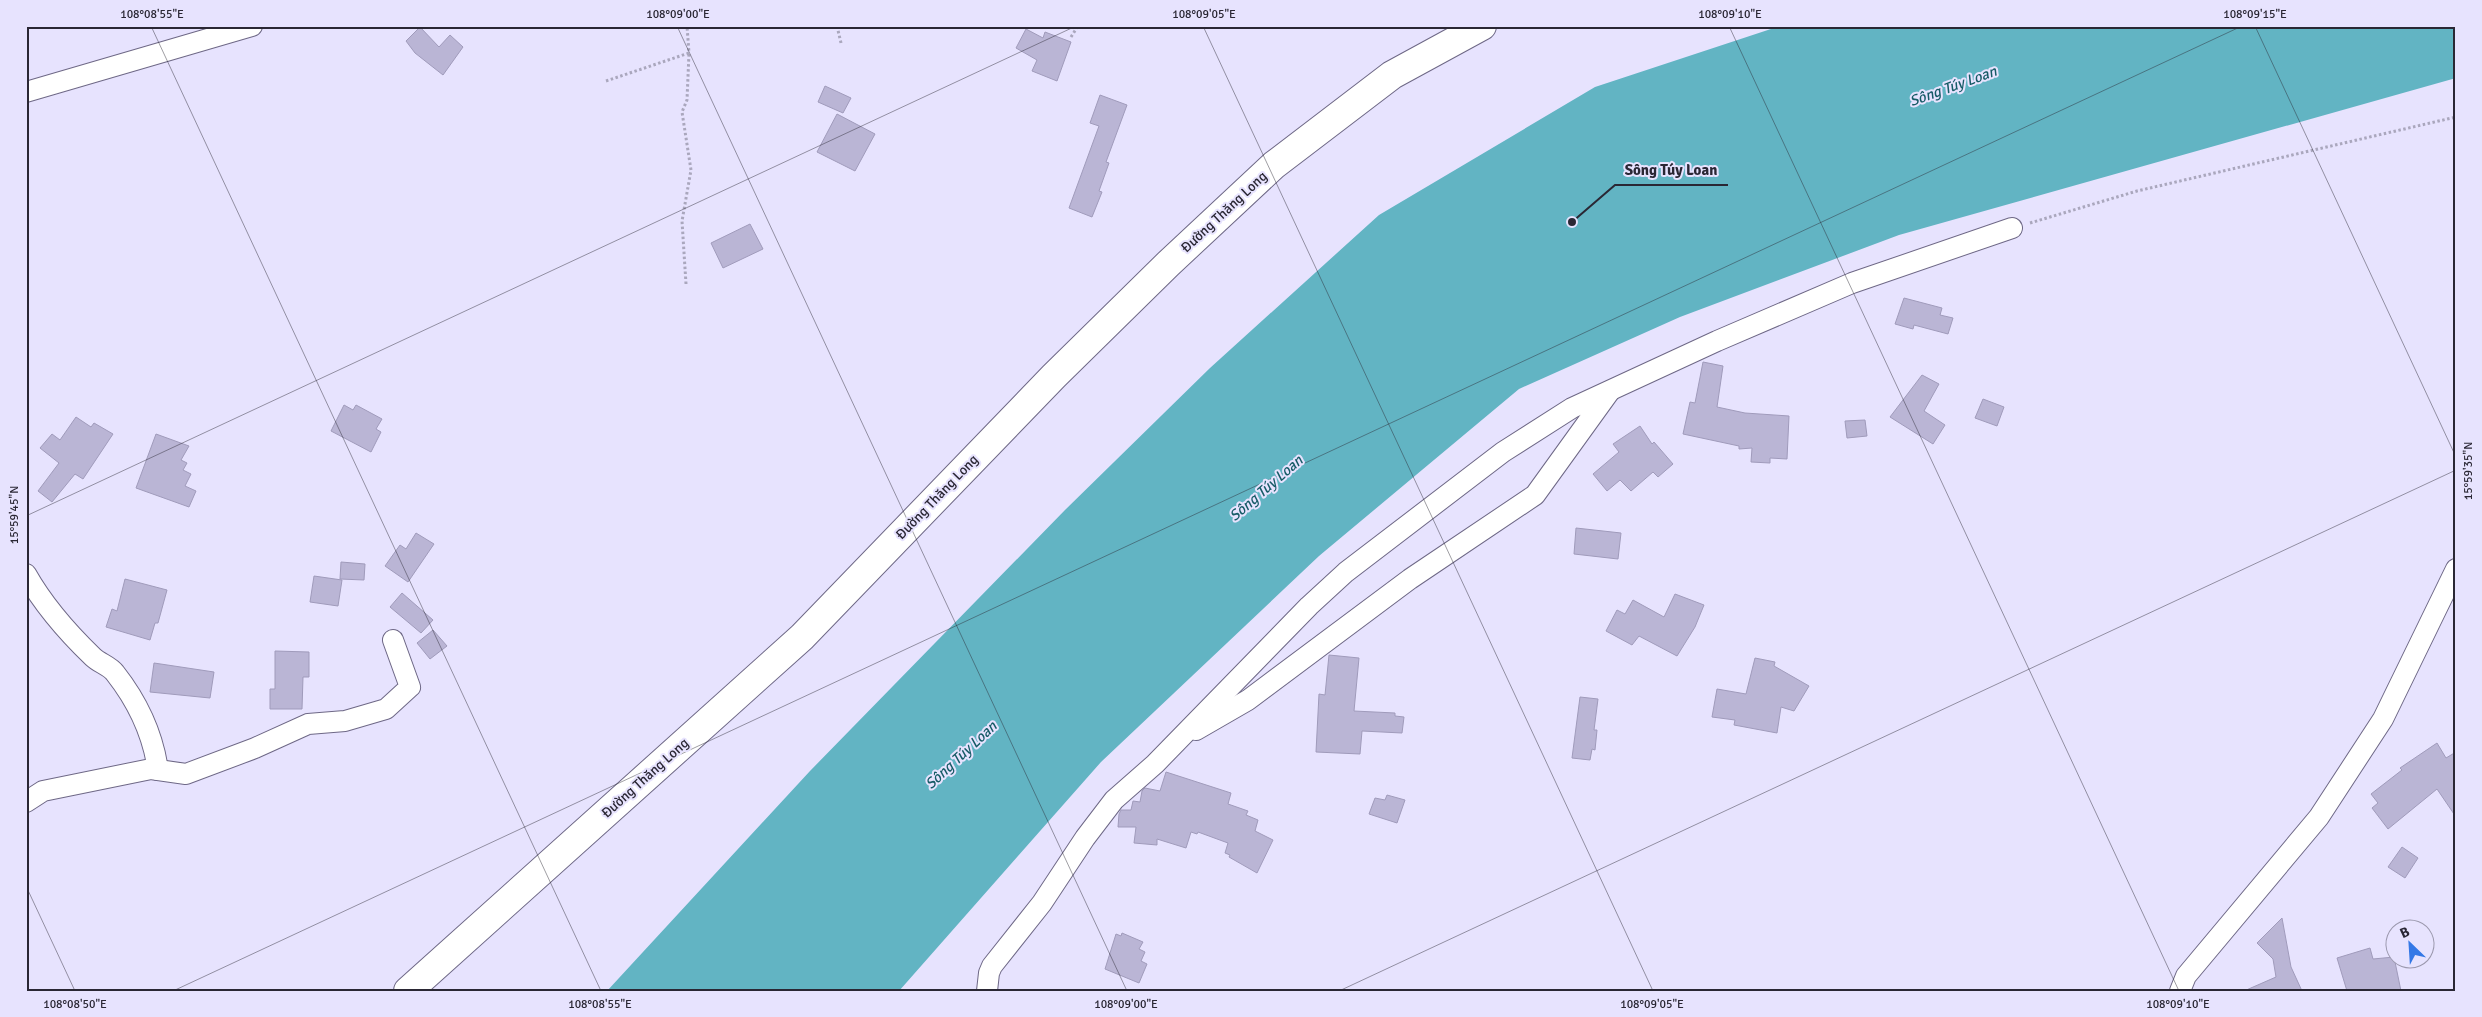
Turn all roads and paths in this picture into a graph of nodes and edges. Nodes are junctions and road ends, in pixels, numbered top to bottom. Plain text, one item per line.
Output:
1 (252, 26) edge
2 (687, 26) edge
3 (837, 26) edge
4 (1078, 26) edge
5 (1482, 26) edge
6 (1071, 38) dead end
7 (841, 43) dead end
8 (690, 53) junction
9 (606, 81) dead end
10 (26, 92) edge
11 (2456, 117) edge
12 (2012, 228) joint
13 (686, 284) dead end
14 (1612, 389) junction
15 (2456, 569) edge
16 (26, 574) edge
17 (393, 640) dead end
18 (1181, 737) junction
19 (158, 770) junction
20 (26, 802) edge
21 (408, 991) edge
22 (987, 991) edge
23 (2180, 991) edge

1 - 10 street
2 - 8 path
3 - 7 path
4 - 6 path
5 - 21 street, Đường Thăng Long
8 - 9 path
8 - 13 path
11 - 12 path
12 - 14 street
14 - 18 street
14 - 18 street
15 - 23 street
16 - 19 street
17 - 19 street
18 - 22 street
19 - 20 street

